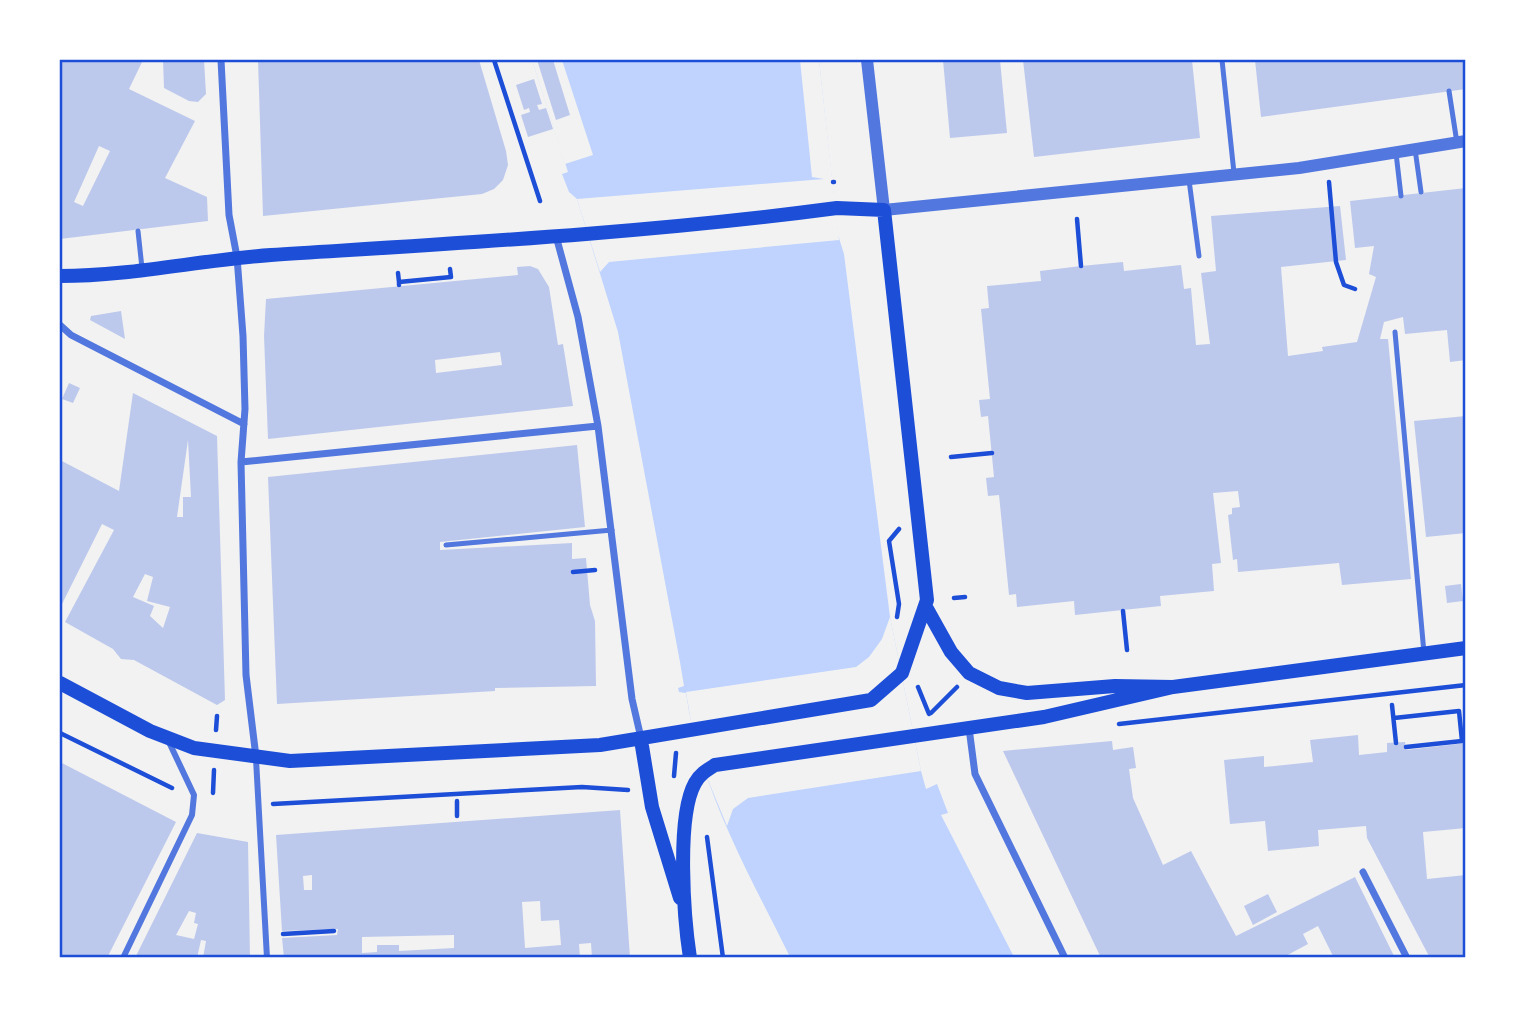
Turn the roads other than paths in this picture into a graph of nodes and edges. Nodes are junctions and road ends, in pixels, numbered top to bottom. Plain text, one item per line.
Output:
1 (221, 60) edge
2 (867, 60) edge
3 (1222, 60) edge
4 (1449, 91) dead end
5 (1461, 142) edge
6 (1415, 149) junction
7 (1396, 152) junction
8 (1234, 176) junction
9 (1189, 180) junction
10 (1421, 192) dead end
11 (1401, 195) dead end
12 (884, 210) junction
13 (138, 231) dead end
14 (556, 236) junction
15 (1199, 256) dead end
16 (237, 257) junction
17 (142, 271) junction
18 (60, 275) edge
19 (60, 325) edge
20 (1395, 332) dead end
21 (244, 424) junction
22 (598, 426) junction
23 (240, 461) junction
24 (612, 530) junction
25 (446, 545) dead end
26 (927, 609) junction
27 (1465, 648) edge
28 (1424, 654) junction
29 (60, 683) edge
30 (1172, 687) junction
31 (969, 728) junction
32 (167, 739) junction
33 (641, 740) junction
34 (256, 759) junction
35 (1363, 873) dead end
36 (683, 907) junction
37 (123, 957) edge
38 (267, 957) edge
39 (690, 957) edge
40 (1065, 957) edge
41 (1407, 957) edge

1 - 16 street
2 - 12 street
3 - 8 lane
4 - 5 lane
5 - 6 street
6 - 7 street
6 - 10 lane
7 - 8 street
7 - 11 lane
8 - 9 street
9 - 12 street
9 - 15 lane
12 - 14 main road
12 - 26 main road
13 - 17 lane
14 - 16 main road
14 - 22 street
16 - 17 main road
16 - 21 street
17 - 18 main road
19 - 21 street
20 - 28 lane
21 - 23 street
22 - 23 street
22 - 24 street
23 - 34 street
24 - 25 lane
24 - 33 street
26 - 30 main road
26 - 33 main road
27 - 28 main road
28 - 30 main road
29 - 32 main road
30 - 31 main road
31 - 36 main road
31 - 40 street
32 - 34 main road
32 - 37 street
33 - 34 main road
33 - 36 main road
34 - 38 street
35 - 41 street
36 - 39 main road

